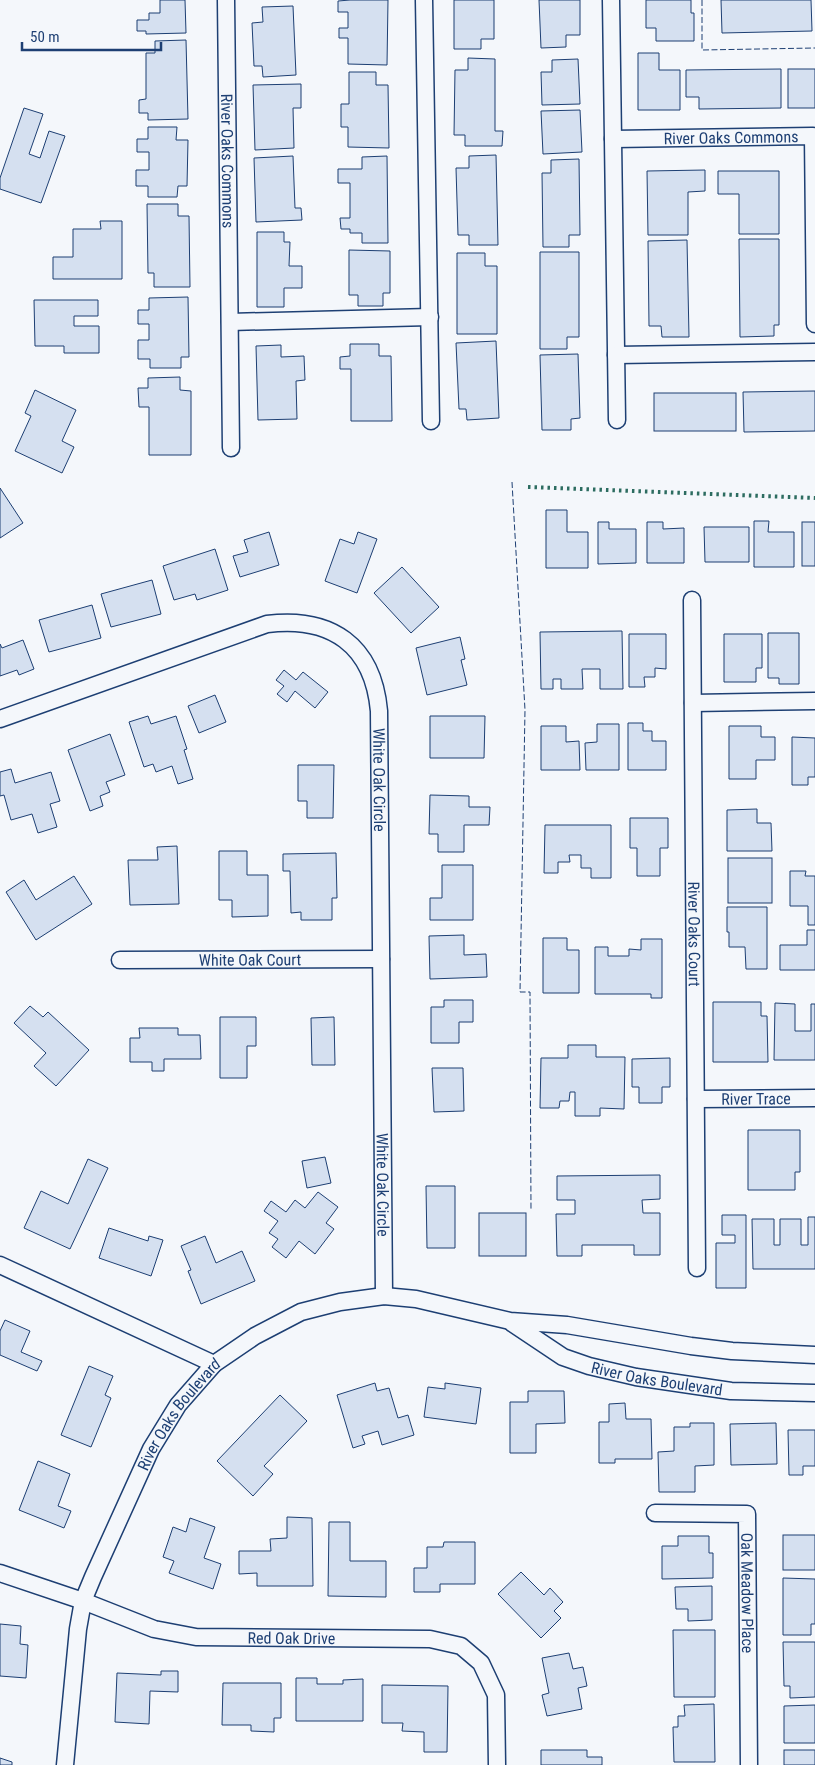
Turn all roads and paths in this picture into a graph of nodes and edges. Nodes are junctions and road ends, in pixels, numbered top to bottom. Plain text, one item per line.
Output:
1 (226, 0) edge
2 (424, 0) edge
3 (611, 0) edge
4 (613, 139) junction
5 (815, 290) edge
6 (430, 317) junction
7 (230, 322) junction
8 (815, 324) edge
9 (815, 352) edge
10 (616, 355) junction
11 (617, 420) dead end
12 (431, 421) dead end
13 (232, 448) dead end
14 (692, 600) dead end
15 (815, 701) edge
16 (693, 703) junction
17 (0, 719) edge
18 (380, 959) junction
19 (120, 960) dead end
20 (815, 1098) edge
21 (696, 1099) junction
22 (0, 1265) edge
23 (697, 1268) dead end
24 (384, 1296) junction
25 (510, 1321) junction
26 (815, 1355) edge
27 (214, 1364) junction
28 (815, 1393) edge
29 (655, 1513) dead end
30 (0, 1573) edge
31 (83, 1601) junction
32 (65, 1765) edge
33 (497, 1765) edge
34 (749, 1765) edge

1 - 7 street, River Oaks Commons
2 - 6 street
3 - 4 street
4 - 5 street, River Oaks Commons
4 - 10 street
5 - 8 street, River Oaks Commons
6 - 7 street
6 - 12 street
7 - 13 street, River Oaks Commons
9 - 10 street
10 - 11 street
14 - 16 street, River Oaks Court
15 - 16 street
16 - 21 street, River Oaks Court
17 - 18 street, White Oak Circle
18 - 19 street, White Oak Court
18 - 24 street, White Oak Circle
20 - 21 street, River Trace
21 - 23 street, River Oaks Court
22 - 27 street
24 - 25 street, River Oaks Boulevard
24 - 27 street, River Oaks Boulevard
25 - 26 street, River Oaks Boulevard
25 - 28 street, River Oaks Boulevard
27 - 31 street, River Oaks Boulevard
29 - 34 street, Oak Meadow Place
30 - 31 street, Red Oak Drive
31 - 32 street, River Oaks Boulevard
31 - 33 street, Red Oak Drive

